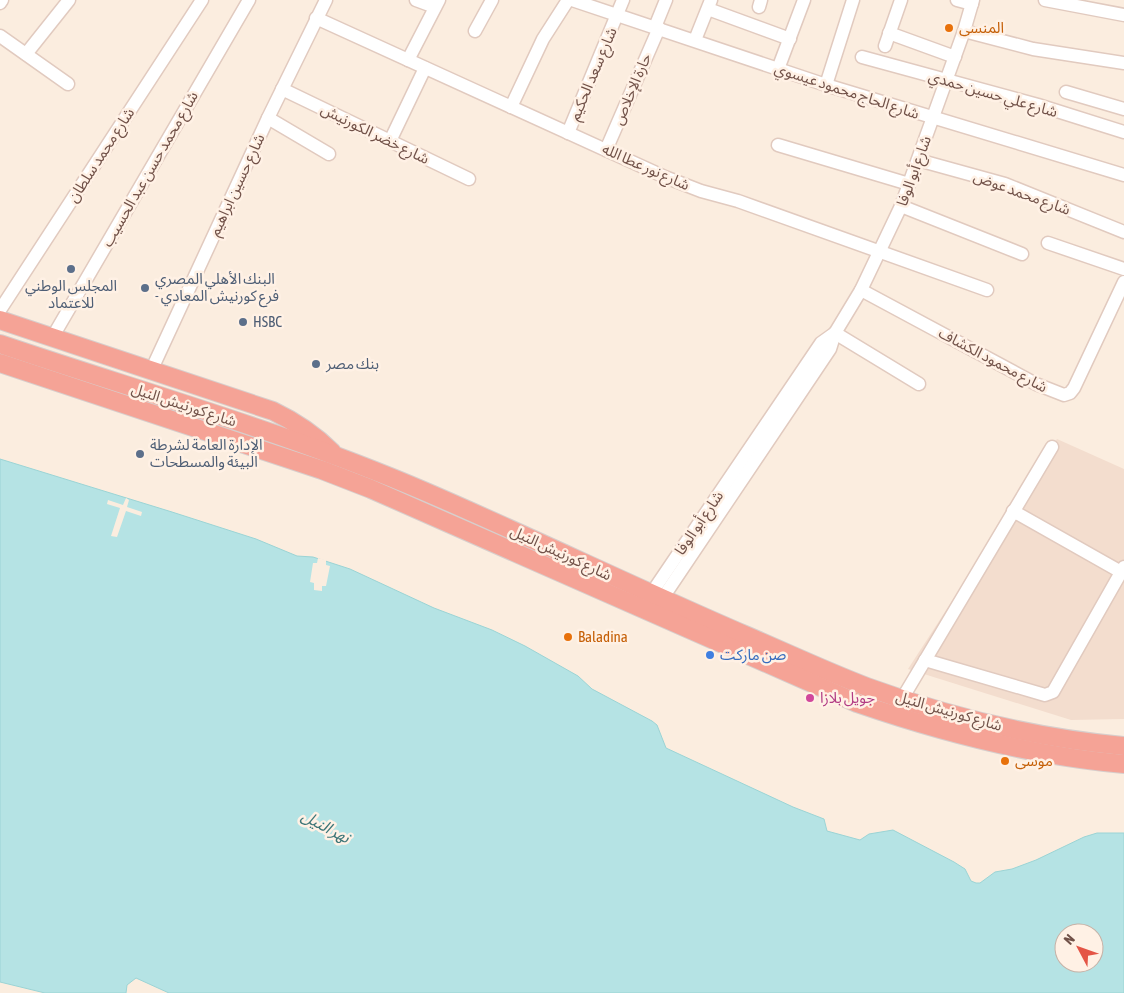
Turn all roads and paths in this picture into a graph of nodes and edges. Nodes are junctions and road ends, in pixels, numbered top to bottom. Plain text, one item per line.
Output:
1 (69, 0) edge
2 (202, 0) edge
3 (249, 0) edge
4 (326, 0) edge
5 (416, 0) edge
6 (492, 0) edge
7 (568, 0) edge
8 (572, 0) edge
9 (624, 0) edge
10 (666, 0) edge
11 (804, 0) edge
12 (853, 0) edge
13 (901, 0) edge
14 (957, 0) edge
15 (1045, 0) edge
16 (972, 2) edge
17 (437, 3) edge
18 (710, 4) edge
19 (1099, 5) edge
20 (618, 15) junction
21 (1124, 15) edge
22 (316, 18) junction
23 (657, 27) junction
24 (475, 31) dead end
25 (964, 31) junction
26 (889, 33) junction
27 (0, 36) edge
28 (790, 39) junction
29 (695, 40) junction
30 (885, 46) dead end
31 (26, 54) junction
32 (862, 57) dead end
33 (955, 57) junction
34 (408, 60) junction
35 (1124, 63) edge
36 (425, 68) junction
37 (778, 69) junction
38 (946, 81) junction
39 (68, 84) dead end
40 (826, 85) junction
41 (282, 89) junction
42 (1066, 92) dead end
43 (510, 107) junction
44 (1124, 108) edge
45 (268, 118) junction
46 (933, 118) junction
47 (568, 132) junction
48 (1124, 132) edge
49 (390, 141) junction
50 (778, 145) dead end
51 (606, 150) junction
52 (329, 154) dead end
53 (918, 160) junction
54 (1124, 175) edge
55 (469, 179) dead end
56 (909, 184) junction
57 (901, 206) junction
58 (1124, 232) edge
59 (1048, 243) dead end
60 (881, 251) junction
61 (1022, 254) dead end
62 (1124, 269) edge
63 (1124, 282) edge
64 (861, 290) junction
65 (987, 290) dead end
66 (0, 310) edge
67 (0, 320) edge
68 (29, 330) junction
69 (835, 333) junction
70 (52, 338) junction
71 (0, 340) edge
72 (0, 344) edge
73 (0, 363) edge
74 (151, 371) junction
75 (919, 384) dead end
76 (1052, 447) dead end
77 (336, 456) junction
78 (1013, 511) junction
79 (1123, 569) edge
80 (656, 596) junction
81 (925, 660) junction
82 (902, 699) junction
83 (1124, 746) edge
84 (1124, 764) edge

1 - 31 street
2 - 66 street, شارع محمد سلطان
3 - 70 street, شارع محمد حسن عبد الحسيب
4 - 22 street, شارع حسين ابراهيم
5 - 17 street
6 - 24 street
7 - 43 street
8 - 20 street, شارع الحاج محمود عيسوي
9 - 20 street, شارع سعد الحكيم
10 - 23 street, حارة الإخلاص
11 - 28 street
12 - 40 street
13 - 26 street
14 - 16 street
15 - 19 street
16 - 25 street, شارع أبو الوفا
17 - 34 street
18 - 28 street
18 - 29 street
19 - 21 street
20 - 23 street, شارع الحاج محمود عيسوي
20 - 47 street, شارع سعد الحكيم
22 - 34 street, شارع نور عطا الله
22 - 41 street, شارع حسين ابراهيم
23 - 29 street, شارع الحاج محمود عيسوي
23 - 51 street, حارة الإخلاص
25 - 33 street, شارع أبو الوفا
25 - 35 street
26 - 30 street
26 - 33 street
27 - 31 street
28 - 37 street
29 - 37 street, شارع الحاج محمود عيسوي
31 - 39 street
32 - 38 street, شارع علي حسين حمدي
33 - 38 street, شارع أبو الوفا
34 - 36 street, شارع نور عطا الله
36 - 43 street, شارع نور عطا الله
36 - 49 street
37 - 40 street, شارع الحاج محمود عيسوي
38 - 46 street, شارع أبو الوفا
38 - 48 street, شارع علي حسين حمدي
40 - 46 street, شارع الحاج محمود عيسوي
41 - 45 street, شارع حسين ابراهيم
41 - 49 street, شارع خضر الكورنيش
42 - 44 street
43 - 47 street, شارع نور عطا الله
45 - 52 street
45 - 74 street, شارع حسين ابراهيم
46 - 53 street, شارع أبو الوفا
46 - 54 street, شارع الحاج محمود عيسوي
47 - 51 street, شارع نور عطا الله
49 - 55 street, شارع خضر الكورنيش
50 - 56 street
51 - 60 street, شارع نور عطا الله
53 - 56 street, شارع أبو الوفا
53 - 58 street, شارع محمد عوض
56 - 57 street, شارع أبو الوفا
57 - 60 street, شارع أبو الوفا
57 - 61 street
59 - 62 street
60 - 64 street, شارع أبو الوفا
60 - 65 street, شارع نور عطا الله
63 - 64 street, شارع محمود الكشاف
64 - 69 street, شارع أبو الوفا
67 - 68 highway
68 - 70 highway
68 - 71 highway
69 - 75 street
69 - 80 street, شارع أبو الوفا
70 - 74 highway
72 - 77 highway, شارع كورنيش النيل
73 - 84 highway, شارع كورنيش النيل
74 - 77 highway
76 - 78 street
77 - 80 highway, شارع كورنيش النيل
78 - 79 street
78 - 81 street
79 - 81 street
80 - 82 highway, شارع كورنيش النيل
81 - 82 street
82 - 83 highway, شارع كورنيش النيل

